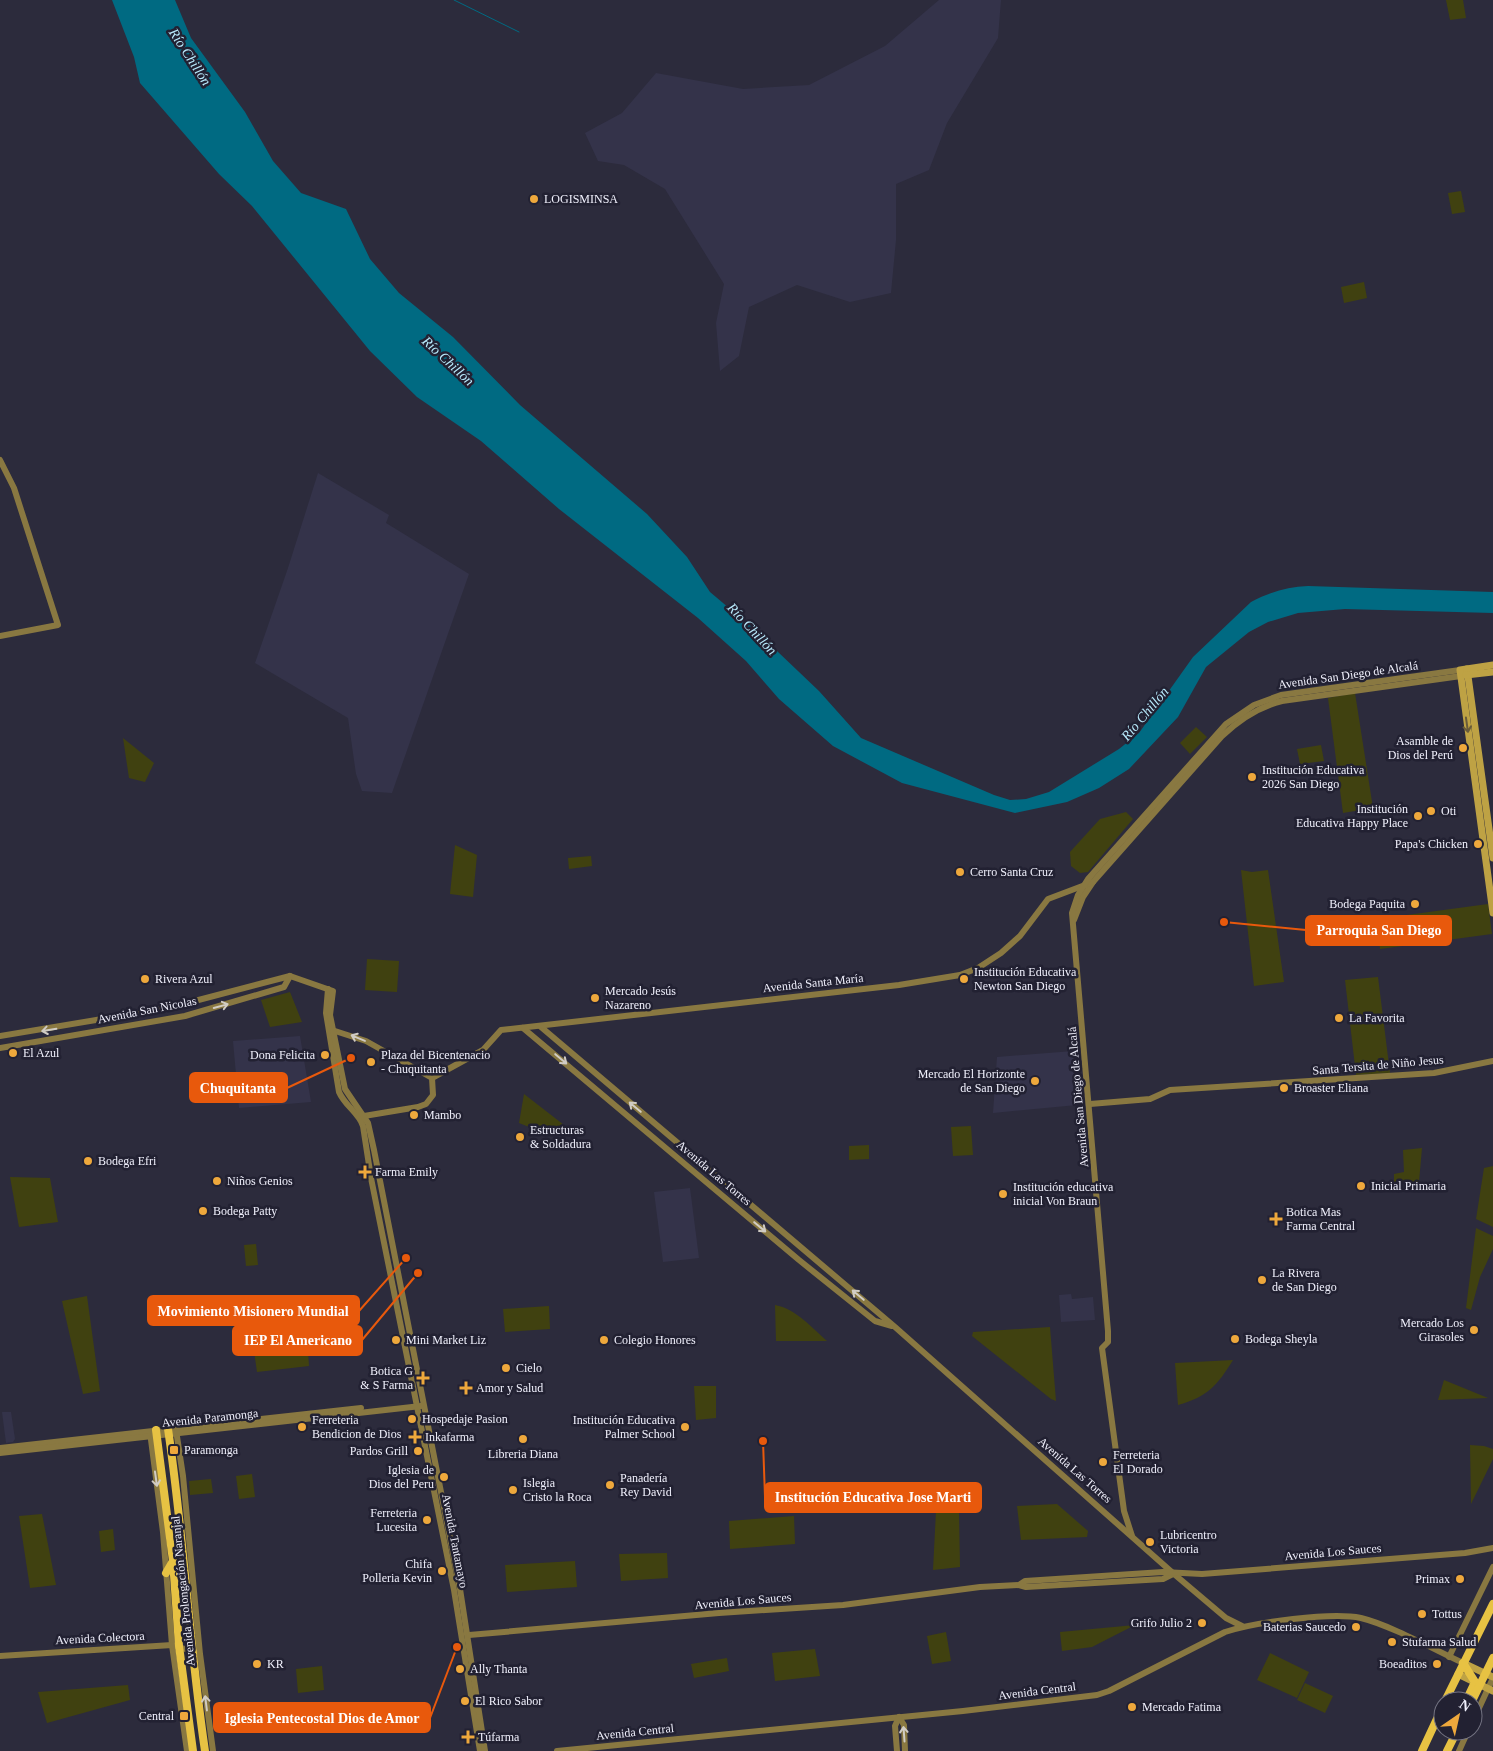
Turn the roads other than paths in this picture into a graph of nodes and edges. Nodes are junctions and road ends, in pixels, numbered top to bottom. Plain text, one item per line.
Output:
1 (0, 460) edge
2 (0, 636) edge
3 (1493, 666) edge
4 (1464, 672) junction
5 (1493, 672) edge
6 (1307, 694) junction
7 (1493, 858) edge
8 (1093, 882) junction
9 (1084, 886) junction
10 (1493, 913) edge
11 (1074, 921) junction
12 (290, 976) junction
13 (331, 990) junction
14 (540, 1027) junction
15 (523, 1028) junction
16 (335, 1031) junction
17 (0, 1036) edge
18 (0, 1048) edge
19 (1493, 1061) edge
20 (432, 1078) junction
21 (1090, 1104) junction
22 (364, 1116) junction
23 (895, 1327) junction
24 (420, 1403) junction
25 (172, 1431) junction
26 (153, 1433) junction
27 (0, 1448) edge
28 (0, 1453) edge
29 (1132, 1536) junction
30 (1493, 1548) edge
31 (184, 1560) junction
32 (173, 1561) junction
33 (1493, 1567) edge
34 (192, 1571) junction
35 (166, 1573) junction
36 (1174, 1574) junction
37 (1493, 1604) edge
38 (1242, 1626) junction
39 (468, 1635) junction
40 (175, 1646) junction
41 (191, 1650) junction
42 (200, 1654) junction
43 (0, 1656) edge
44 (1449, 1657) junction
45 (1493, 1658) edge
46 (1463, 1663) junction
47 (1458, 1674) junction
48 (1491, 1676) edge
49 (1484, 1686) edge
50 (1450, 1691) edge
51 (899, 1717) junction
52 (1433, 1727) edge
53 (187, 1751) edge
54 (193, 1751) edge
55 (205, 1751) edge
56 (213, 1751) edge
57 (480, 1751) edge
58 (485, 1751) edge
59 (557, 1751) edge
60 (897, 1751) edge
61 (905, 1751) edge
62 (1422, 1751) edge

1 - 2 street
3 - 4 main road, Avenida San Diego de Alcalá
4 - 5 main road, Avenida San Diego de Alcalá
4 - 6 street, Avenida San Diego de Alcalá
4 - 7 main road
4 -> 10 main road
6 - 8 street, Avenida San Diego de Alcalá
6 - 9 street, Avenida San Diego de Alcalá
8 - 9 street, Avenida Santa María
8 - 11 street, Avenida San Diego de Alcalá
9 - 11 street, Avenida San Diego de Alcalá
9 - 14 street, Avenida Santa María
11 - 21 street, Avenida San Diego de Alcalá
12 - 13 street
12 -> 17 street, Avenida San Nicolas
18 -> 12 street, Avenida San Nicolas
13 - 16 street, Avenida Tantamayo
13 - 24 street, Avenida Tantamayo
14 - 15 street, Avenida Santa María
23 -> 14 street, Avenida Las Torres
15 - 20 street, Avenida Santa María
15 -> 23 street, Avenida Las Torres
20 -> 16 street
16 - 22 street, Avenida Tantamayo
19 - 21 street, Santa Tersita de Niño Jesus
20 - 22 street
21 - 29 street, Avenida San Diego de Alcalá
22 - 24 street, Avenida Tantamayo
23 - 29 street, Avenida Las Torres
24 - 25 street, Avenida Paramonga
24 - 39 street, Avenida Tantamayo
24 - 57 street, Avenida Tantamayo
25 - 26 street, Avenida Paramonga
25 - 31 main road, Avenida Prolongación Naranjal
25 - 34 street, Avenida Prolongación Naranjal
26 - 27 street, Avenida Paramonga
26 - 28 street, Avenida Paramonga
26 - 32 main road, Avenida Prolongación Naranjal
26 -> 35 street, Avenida Prolongación Naranjal
29 - 36 street, Avenida Las Torres
30 - 36 street, Avenida Los Sauces
31 - 34 main road
31 - 41 main road, Avenida Prolongación Naranjal
32 - 35 main road
32 - 40 main road, Avenida Prolongación Naranjal
33 - 44 street
34 - 42 street, Avenida Prolongación Naranjal
35 - 40 street, Avenida Prolongación Naranjal
36 - 38 street, Avenida Las Torres
36 - 39 street, Avenida Los Sauces
37 - 46 main road
38 - 44 street, Avenida Central
38 - 51 street, Avenida Central
39 - 58 street, Avenida Tantamayo
40 - 41 street, Avenida Colectora
40 - 43 street, Avenida Colectora
40 - 53 street, Avenida Prolongación Naranjal
40 - 54 main road, Avenida Prolongación Naranjal
41 - 42 street, Avenida Colectora
41 - 55 main road, Avenida Prolongación Naranjal
56 -> 42 street, Avenida Prolongación Naranjal
44 - 46 street, Avenida Central
45 - 48 main road
46 - 47 main road
46 - 48 main road, Avenida Central
46 - 49 main road
47 - 49 main road
47 - 50 main road
48 - 49 main road
51 - 59 street, Avenida Central
51 - 60 street
61 -> 51 street
52 - 62 main road

